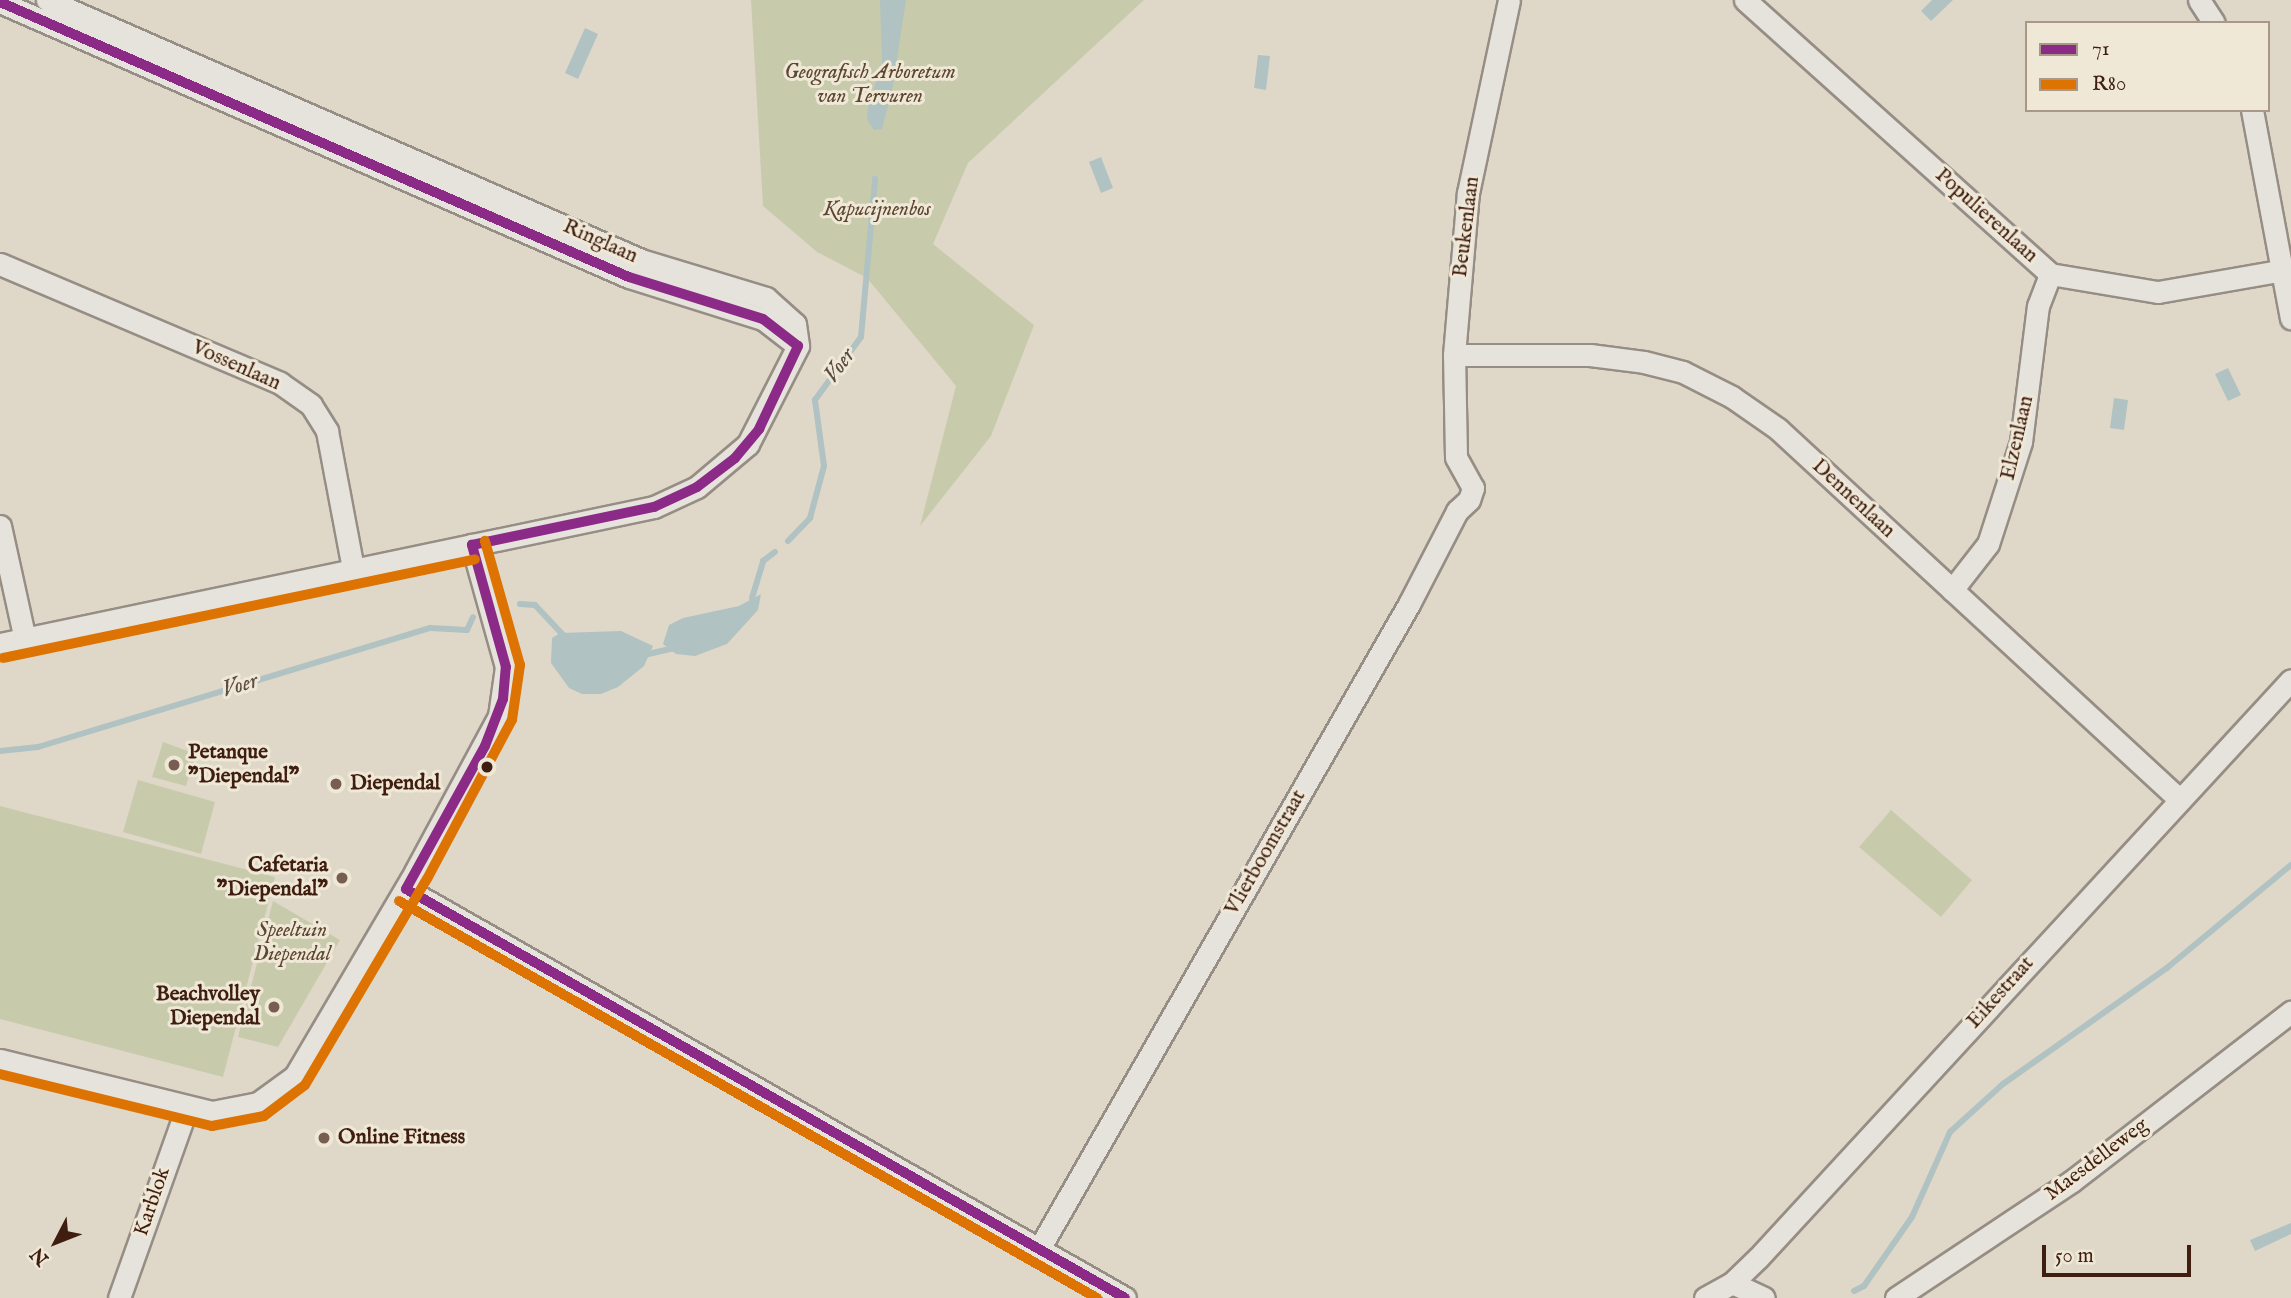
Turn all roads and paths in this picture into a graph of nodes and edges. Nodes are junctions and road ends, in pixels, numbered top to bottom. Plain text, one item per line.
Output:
1 (47, 0) edge
2 (1509, 0) edge
3 (1745, 0) edge
4 (2199, 0) edge
5 (0, 2) edge
6 (2213, 21) edge
7 (2252, 112) edge
8 (0, 264) edge
9 (2284, 270) junction
10 (2050, 274) junction
11 (2291, 318) edge
12 (798, 346) junction
13 (1454, 355) junction
14 (1457, 457) joint
15 (0, 526) edge
16 (472, 545) junction
17 (354, 569) junction
18 (1952, 590) junction
19 (25, 640) junction
20 (0, 644) edge
21 (2291, 680) edge
22 (2180, 800) junction
23 (405, 889) junction
24 (2291, 1012) edge
25 (0, 1060) edge
26 (187, 1107) junction
27 (1039, 1249) junction
28 (1732, 1283) junction
29 (119, 1298) edge
30 (1125, 1298) edge
31 (1705, 1298) edge
32 (1765, 1298) edge
33 (1896, 1298) edge

1 - 12 street, Ringlaan
2 - 13 street, Beukenlaan
3 - 10 street, Populierenlaan
4 - 6 street
5 - 12 street, Ringlaan
7 - 9 street
8 - 17 street, Vossenlaan
9 - 10 street, Populierenlaan
9 - 11 street
10 - 18 street, Elzenlaan
12 - 16 street
13 - 14 street, Beukenlaan
13 - 18 street, Dennenlaan
14 - 27 street, Vlierboomstraat
15 - 19 street
16 - 17 street
16 - 23 street
17 - 19 street
18 - 22 street, Dennenlaan
19 - 20 street
21 - 22 street, Eikestraat
22 - 28 street, Eikestraat
23 - 26 street
23 - 27 street
24 - 33 street, Maesdelleweg
25 - 26 street
26 - 29 street, Karblok
27 - 30 street
28 - 31 street, Eikestraat
28 - 32 street

